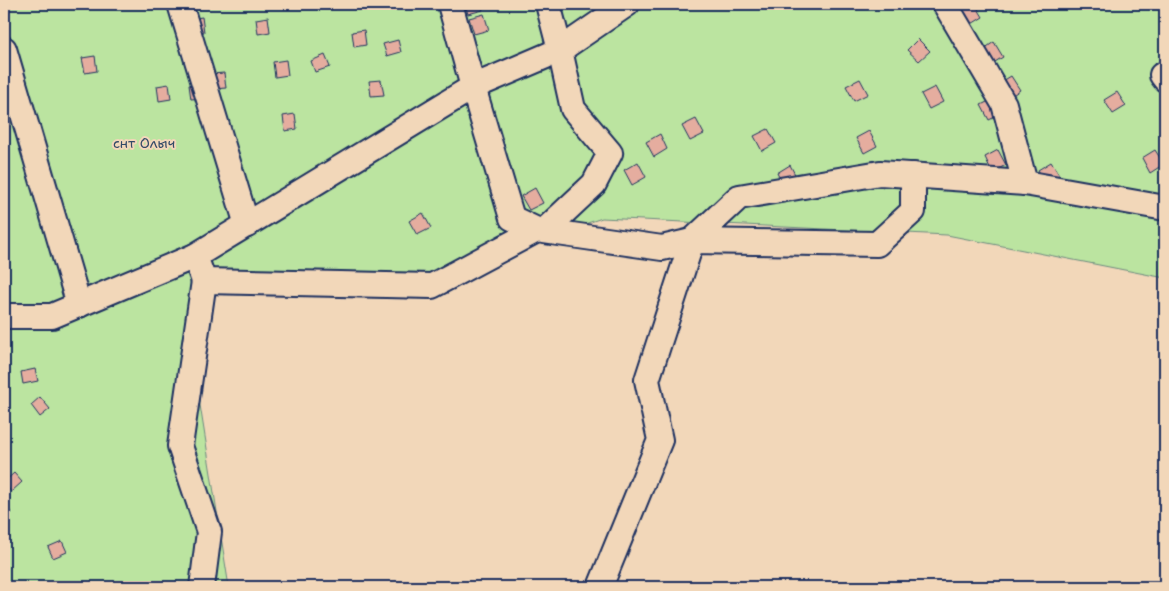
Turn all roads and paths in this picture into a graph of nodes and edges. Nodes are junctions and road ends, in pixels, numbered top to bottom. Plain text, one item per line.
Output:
1 (180, 4) edge
2 (450, 4) edge
3 (548, 4) edge
4 (627, 4) edge
5 (945, 4) edge
6 (4, 49) edge
7 (560, 50) junction
8 (472, 87) junction
9 (913, 175) junction
10 (1025, 183) junction
11 (1165, 208) edge
12 (247, 225) junction
13 (541, 230) junction
14 (692, 241) junction
15 (195, 256) junction
16 (204, 281) junction
17 (79, 305) junction
18 (4, 316) edge
19 (202, 587) edge
20 (600, 587) edge

1 - 12 street
2 - 8 street
3 - 7 street
4 - 7 street
5 - 10 street
6 - 17 street
7 - 8 street
7 - 13 street
8 - 12 street
8 - 13 street
9 - 10 street
9 - 14 street
9 - 14 street
10 - 11 street
12 - 15 street
13 - 14 street
13 - 16 street
14 - 20 street
15 - 16 street
15 - 17 street
16 - 19 street
17 - 18 street

